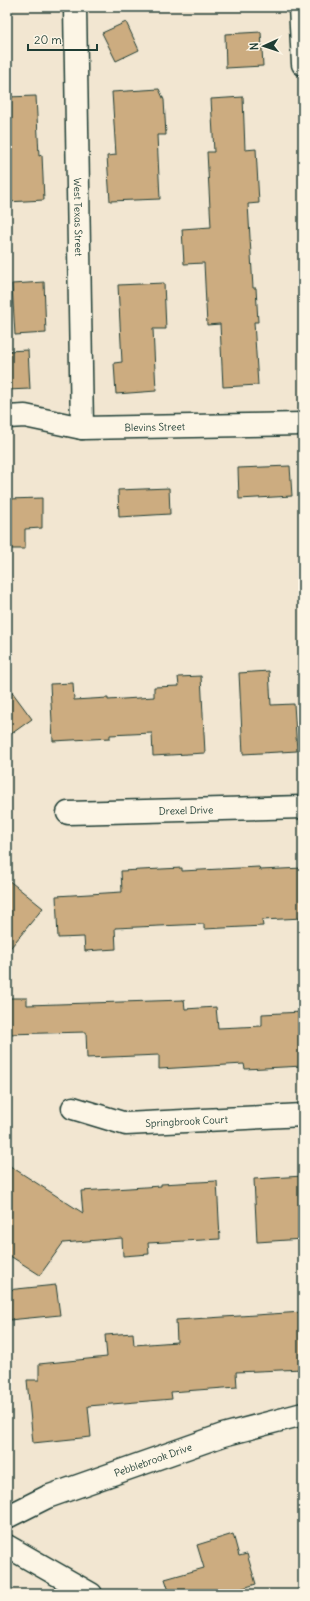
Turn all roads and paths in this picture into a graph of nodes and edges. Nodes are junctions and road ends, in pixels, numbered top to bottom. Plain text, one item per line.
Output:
1 (75, 7) edge
2 (300, 7) edge
3 (303, 64) edge
4 (7, 417) edge
5 (303, 424) edge
6 (82, 428) junction
7 (303, 807) edge
8 (68, 813) dead end
9 (73, 1108) dead end
10 (303, 1115) edge
11 (303, 1414) edge
12 (7, 1517) edge
13 (7, 1546) edge
14 (91, 1594) edge

1 - 6 street, West Texas Street
2 - 3 street
4 - 6 street, Blevins Street
5 - 6 street, Blevins Street
7 - 8 street, Drexel Drive
9 - 10 street, Springbrook Court
11 - 12 street, Pebblebrook Drive
13 - 14 street

